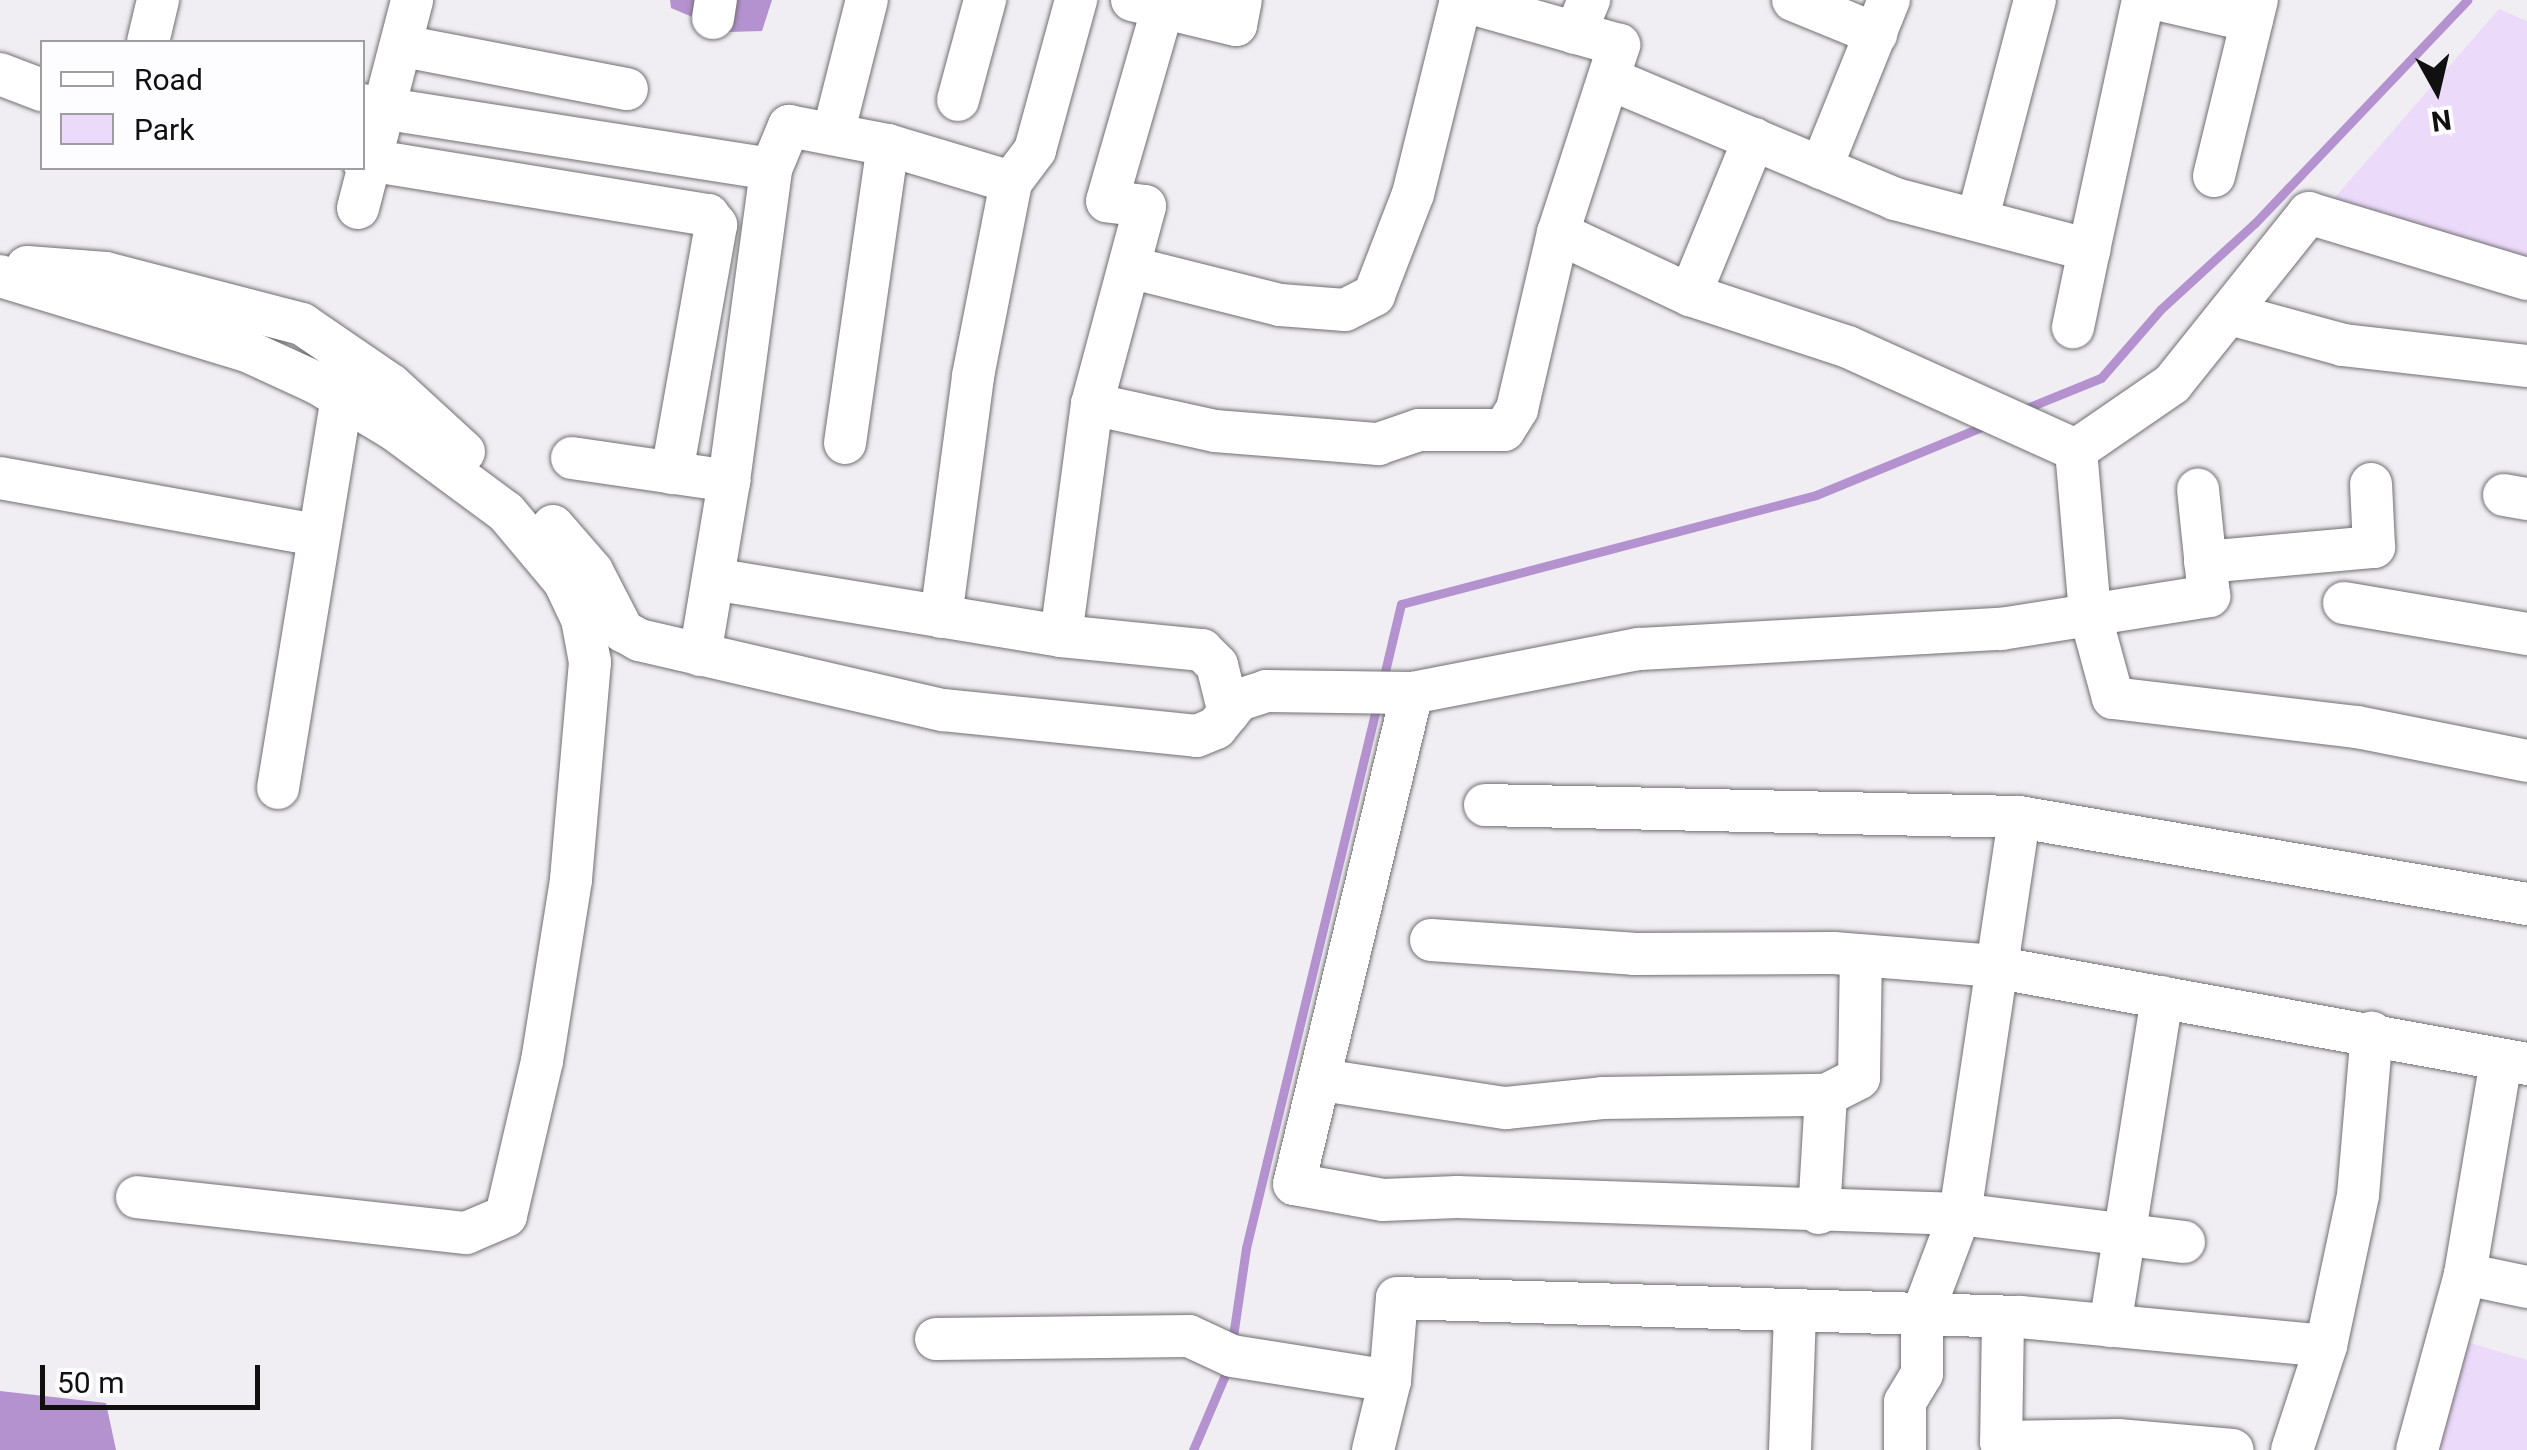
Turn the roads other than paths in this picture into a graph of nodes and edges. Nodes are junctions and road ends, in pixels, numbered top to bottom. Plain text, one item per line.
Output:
1 (158, 0) edge
2 (412, 0) edge
3 (867, 0) edge
4 (985, 0) edge
5 (1076, 0) edge
6 (1241, 0) edge
7 (1461, 0) edge
8 (1792, 0) edge
9 (2035, 0) edge
10 (2166, 1) edge
11 (1148, 4) edge
12 (2255, 10) edge
13 (1582, 16) edge
14 (1882, 17) edge
15 (148, 40) edge
16 (403, 46) junction
17 (0, 74) edge
18 (1610, 78) junction
19 (40, 89) edge
20 (627, 89) dead end
21 (958, 100) dead end
22 (374, 108) edge
23 (834, 134) junction
24 (1754, 139) junction
25 (888, 145) junction
26 (366, 159) edge
27 (1821, 168) junction
28 (771, 169) junction
29 (364, 170) edge
30 (2214, 176) dead end
31 (1011, 182) junction
32 (358, 208) dead end
33 (1978, 217) junction
34 (1558, 233) junction
35 (2088, 250) junction
36 (0, 266) edge
37 (1133, 268) junction
38 (0, 276) edge
39 (2527, 279) edge
40 (1690, 294) junction
41 (2230, 314) junction
42 (2073, 327) dead end
43 (2527, 366) edge
44 (342, 398) junction
45 (1092, 404) junction
46 (844, 443) dead end
47 (2076, 450) junction
48 (572, 458) dead end
49 (672, 473) junction
50 (0, 478) edge
51 (728, 481) junction
52 (2371, 484) dead end
53 (2198, 490) dead end
54 (316, 536) junction
55 (2205, 562) junction
56 (713, 580) junction
57 (2344, 604) dead end
58 (2090, 614) junction
59 (941, 617) junction
60 (2527, 634) edge
61 (1062, 636) junction
62 (700, 655) junction
63 (1383, 694) junction
64 (1229, 713) junction
65 (2527, 760) edge
66 (278, 788) dead end
67 (1485, 805) dead end
68 (2020, 817) junction
69 (2527, 904) edge
70 (1431, 940) dead end
71 (1862, 956) junction
72 (1995, 968) junction
73 (2162, 997) junction
74 (2372, 1033) junction
75 (2514, 1063) edge
76 (1322, 1080) junction
77 (1826, 1096) junction
78 (137, 1196) dead end
79 (1819, 1213) junction
80 (1960, 1214) junction
81 (2124, 1238) junction
82 (2184, 1242) dead end
83 (2465, 1274) junction
84 (2526, 1281) edge
85 (1795, 1313) junction
86 (1922, 1315) junction
87 (2003, 1320) junction
88 (2110, 1326) junction
89 (936, 1339) dead end
90 (2326, 1346) junction
91 (1390, 1380) junction
92 (1373, 1450) edge
93 (1790, 1450) edge
94 (1904, 1450) edge
95 (2234, 1450) edge
96 (2292, 1450) edge
97 (2418, 1450) edge

1 - 15 street
2 - 16 street
3 - 23 street
4 - 21 street
5 - 31 street
6 - 11 street
7 - 13 street
7 - 37 street
8 - 14 street
9 - 33 street
10 - 12 street
10 - 35 street
11 - 37 street
12 - 30 street
13 - 18 street
14 - 27 street
16 - 20 street
16 - 22 street
17 - 19 street
18 - 24 street
18 - 34 street
22 - 26 street
22 - 28 street
23 - 25 street
23 - 28 street
24 - 27 street
24 - 40 street
25 - 31 street
25 - 46 street
26 - 49 street
27 - 33 street
28 - 51 street
29 - 32 street
31 - 59 street
33 - 35 street
34 - 40 street
34 - 45 street
35 - 42 street
36 - 62 street
37 - 45 street
38 - 44 street
39 - 41 street
40 - 47 street
41 - 43 street
41 - 47 street
44 - 54 street
44 - 78 street
45 - 61 street
47 - 58 street
48 - 49 street
49 - 51 street
50 - 54 street
51 - 56 street
52 - 55 street
53 - 55 street
54 - 66 street
55 - 58 street
56 - 59 street
56 - 62 street
57 - 60 street
58 - 63 street
58 - 65 street
59 - 61 street
61 - 64 street
62 - 64 street
63 - 64 street
63 - 76 street
67 - 68 street
68 - 69 street
68 - 72 street
70 - 71 street
71 - 72 street
71 - 77 street
72 - 73 street
72 - 80 street
73 - 74 street
73 - 81 street
74 - 75 street
74 - 90 street
75 - 83 street
76 - 77 street
76 - 79 street
77 - 79 street
79 - 80 street
80 - 81 street
80 - 86 street
81 - 82 street
81 - 88 street
83 - 84 street
83 - 97 street
85 - 86 street
85 - 91 street
85 - 93 street
86 - 87 street
86 - 94 street
87 - 88 street
87 - 95 street
88 - 90 street
89 - 91 street
90 - 96 street
91 - 92 street

